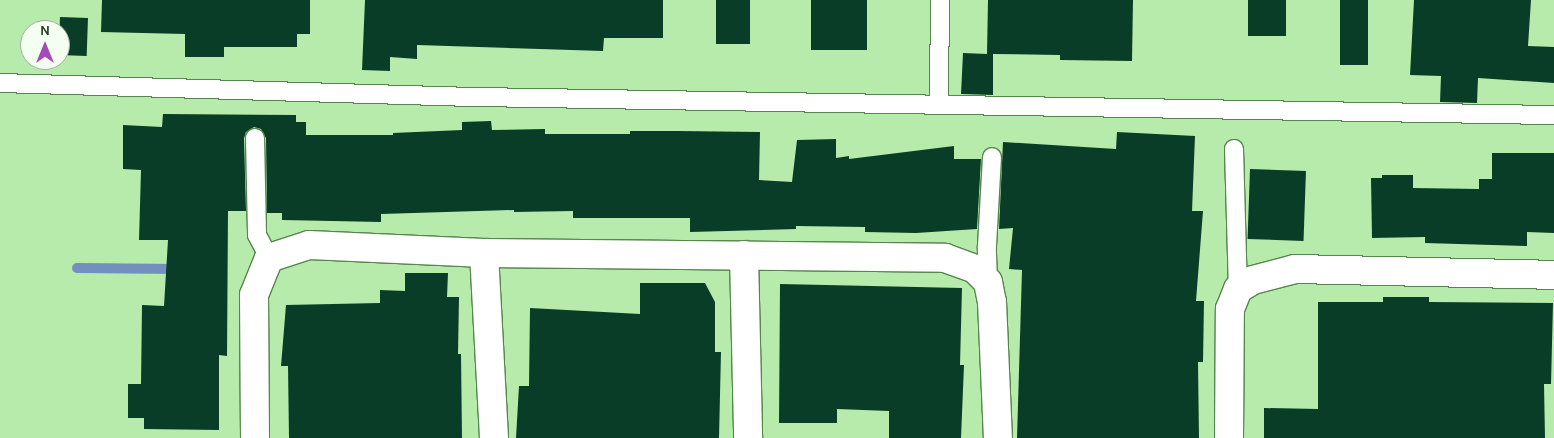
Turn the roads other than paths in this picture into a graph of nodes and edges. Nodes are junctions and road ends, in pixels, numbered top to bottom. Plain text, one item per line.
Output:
1 (940, 0) edge
2 (0, 83) edge
3 (939, 105) junction
4 (1554, 115) edge
5 (255, 138) dead end
6 (1234, 149) dead end
7 (992, 157) dead end
8 (484, 253) junction
9 (744, 255) junction
10 (269, 258) junction
11 (1554, 275) edge
12 (988, 282) junction
13 (1238, 289) junction
14 (256, 438) edge
15 (494, 438) edge
16 (748, 438) edge
17 (998, 438) edge
18 (1229, 438) edge

1 - 3 lane
2 - 3 lane
3 - 4 lane
5 - 10 lane
6 - 13 lane
7 - 12 lane
8 - 9 street
8 - 10 street
8 - 15 street
9 - 12 street
9 - 16 street
10 - 14 street
11 - 13 street
12 - 17 street
13 - 18 street

